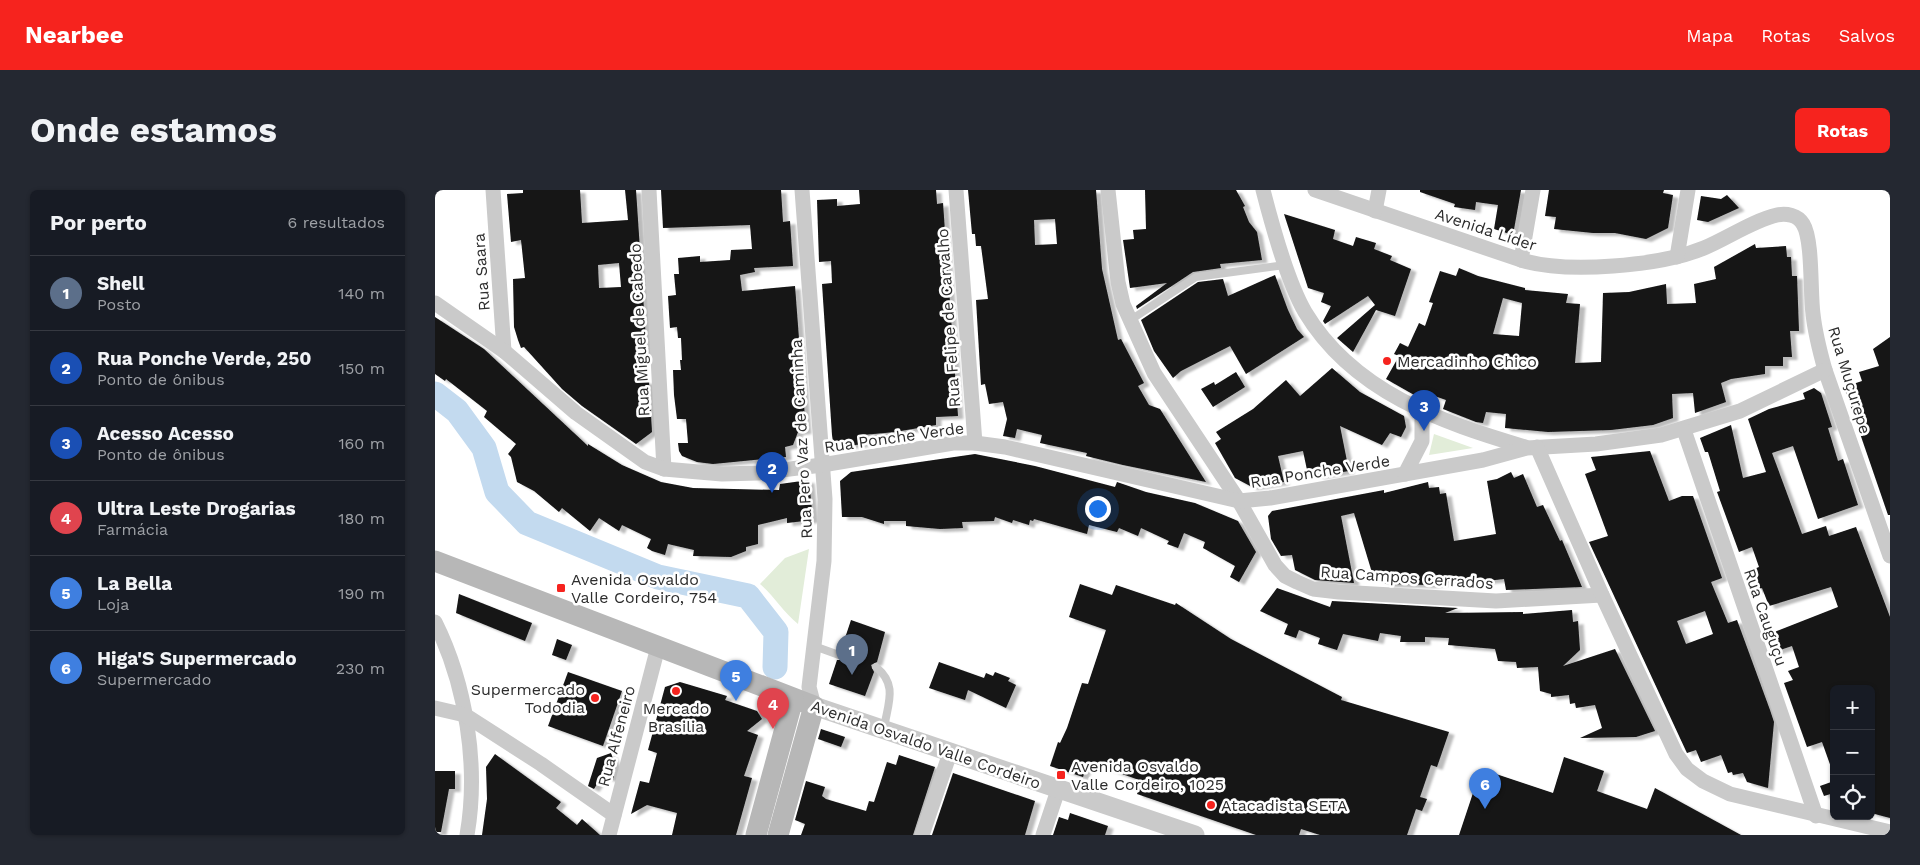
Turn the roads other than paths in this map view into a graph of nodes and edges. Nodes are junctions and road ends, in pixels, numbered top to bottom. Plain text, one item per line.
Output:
1 (493, 190) edge
2 (649, 190) edge
3 (802, 190) edge
4 (956, 190) edge
5 (1108, 190) edge
6 (1263, 190) edge
7 (1315, 190) edge
8 (1379, 190) edge
9 (1533, 190) edge
10 (1688, 190) edge
11 (1375, 211) junction
12 (1793, 215) joint
13 (1677, 257) junction
14 (1521, 260) junction
15 (1286, 265) junction
16 (435, 303) edge
17 (1129, 322) junction
18 (504, 350) junction
19 (1825, 370) junction
20 (1422, 412) junction
21 (1684, 430) junction
22 (975, 443) junction
23 (1532, 447) junction
24 (822, 465) junction
25 (664, 469) junction
26 (1405, 474) junction
27 (1239, 501) junction
28 (1890, 556) edge
29 (435, 561) edge
30 (1602, 596) junction
31 (435, 622) edge
32 (814, 646) junction
33 (658, 647) junction
34 (839, 655) dead end
35 (875, 667) dead end
36 (806, 697) junction
37 (435, 708) edge
38 (465, 715) junction
39 (884, 730) junction
40 (950, 753) junction
41 (771, 780) junction
42 (792, 786) junction
43 (1059, 790) junction
44 (614, 815) junction
45 (1815, 816) junction
46 (1169, 831) edge
47 (1890, 832) edge
48 (467, 835) edge
49 (609, 835) edge
50 (756, 835) edge
51 (778, 835) edge
52 (923, 835) edge
53 (1043, 835) edge
54 (1195, 835) edge

1 - 18 street, Rua Saara
2 - 25 street, Rua Miguel de Cabedo
3 - 24 street, Rua Pero Vaz de Caminha
4 - 22 street, Rua Felipe de Carvalho
5 - 17 street, Rua Campos Cerrados
6 - 15 street
7 - 11 street, Avenida Líder
8 - 11 street
9 - 14 street
10 - 13 street
11 - 14 street, Avenida Líder
12 - 13 street, Avenida Líder
12 - 19 street, Rua Muçurepe
13 - 14 street, Avenida Líder
15 - 17 lane
15 - 20 street
16 - 18 street, Rua Ponche Verde
17 - 27 street, Rua Campos Cerrados
18 - 25 street, Rua Ponche Verde
19 - 21 street
19 - 28 street, Rua Muçurepe
20 - 23 street
20 - 26 street, Rua Ponche Verde
21 - 23 street
21 - 45 street, Rua Cauguçu
22 - 24 street, Rua Ponche Verde
22 - 27 street, Rua Ponche Verde
23 - 26 street, Rua Ponche Verde
23 - 30 street
24 - 25 street, Rua Ponche Verde
24 - 32 street, Rua Pero Vaz de Caminha
26 - 27 street, Rua Ponche Verde
27 - 30 street, Rua Campos Cerrados
29 - 33 main road, Avenida Osvaldo Valle Cordeiro
30 - 45 street
31 - 38 street
32 - 34 lane
32 - 36 street, Rua Pero Vaz de Caminha
33 - 36 main road, Avenida Osvaldo Valle Cordeiro
33 - 44 street, Rua Alfeneiro
35 - 39 lane
36 - 39 street, Avenida Osvaldo Valle Cordeiro
36 - 41 main road
36 - 42 main road
37 - 38 street
38 - 44 street
38 - 48 street
39 - 40 street, Avenida Osvaldo Valle Cordeiro
40 - 43 street, Avenida Osvaldo Valle Cordeiro
40 - 52 street
41 - 42 main road
41 - 50 main road
42 - 51 main road
43 - 46 street, Avenida Osvaldo Valle Cordeiro
43 - 53 street
44 - 49 street, Rua Alfeneiro
45 - 47 street
46 - 54 street, Avenida Osvaldo Valle Cordeiro

